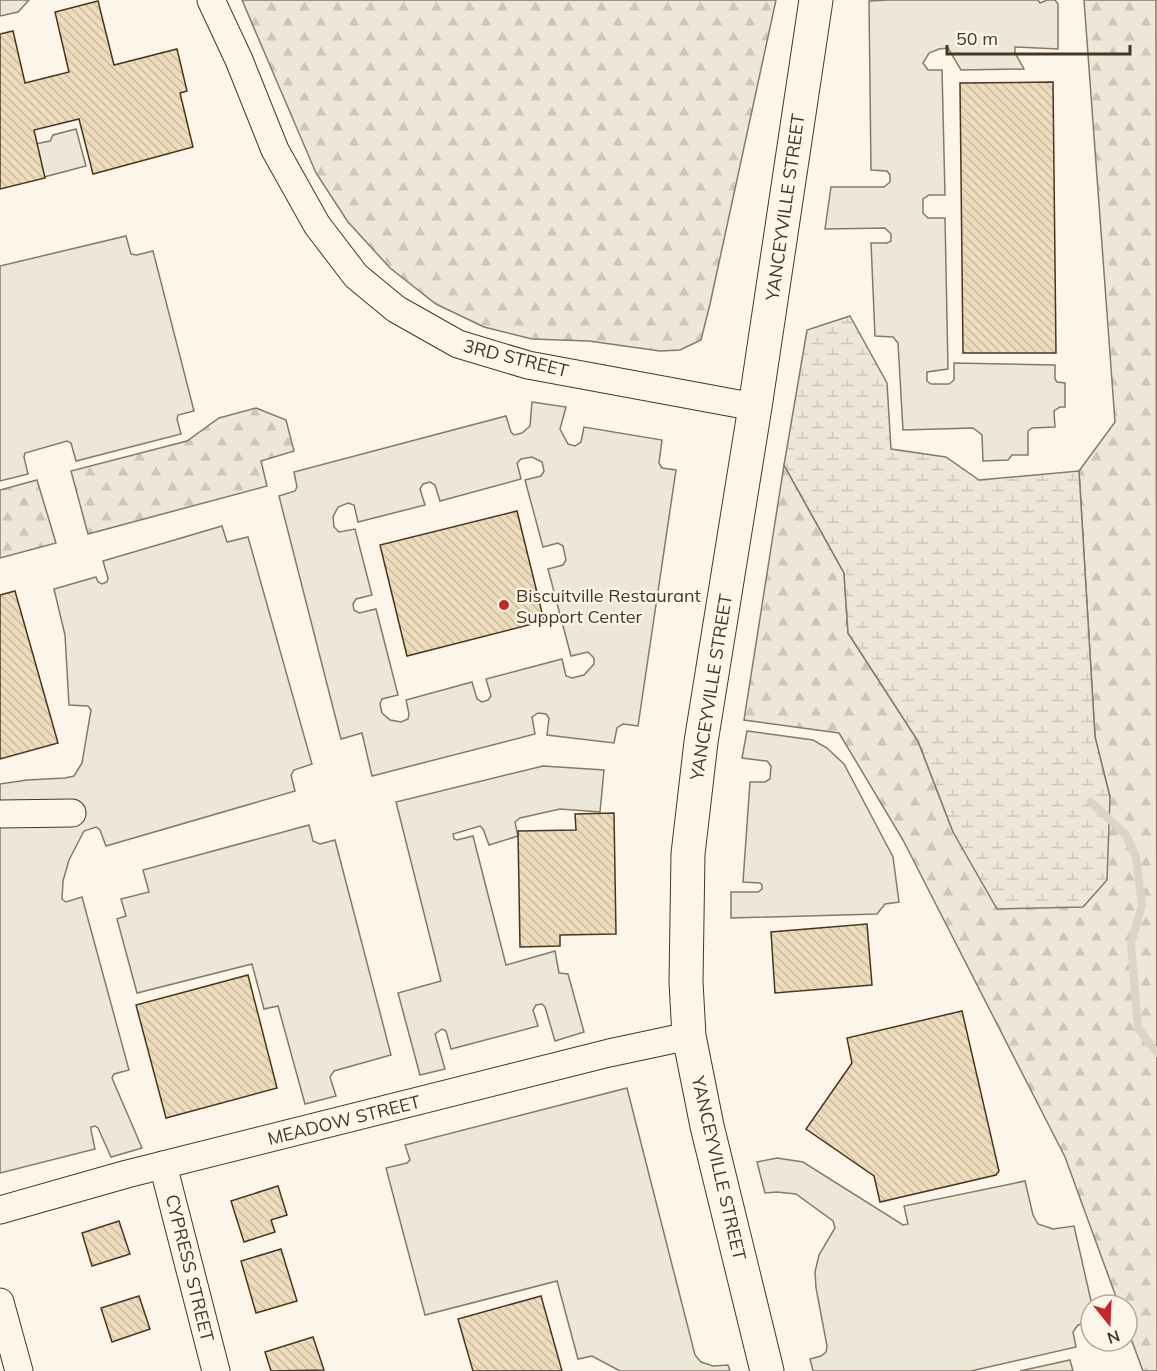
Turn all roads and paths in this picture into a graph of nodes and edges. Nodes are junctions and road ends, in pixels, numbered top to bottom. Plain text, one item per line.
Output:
1 (212, 0) edge
2 (816, 0) edge
3 (755, 407) junction
4 (72, 813) dead end
5 (0, 814) edge
6 (689, 1036) junction
7 (163, 1165) junction
8 (0, 1210) edge
9 (0, 1302) edge
10 (19, 1371) edge
11 (216, 1371) edge
12 (767, 1371) edge

1 - 3 street, 3RD STREET
2 - 3 main road, YANCEYVILLE STREET
3 - 6 main road, YANCEYVILLE STREET
4 - 5 street
6 - 7 street, MEADOW STREET
6 - 12 main road, YANCEYVILLE STREET
7 - 8 street, MEADOW STREET
7 - 11 street, CYPRESS STREET
9 - 10 street

